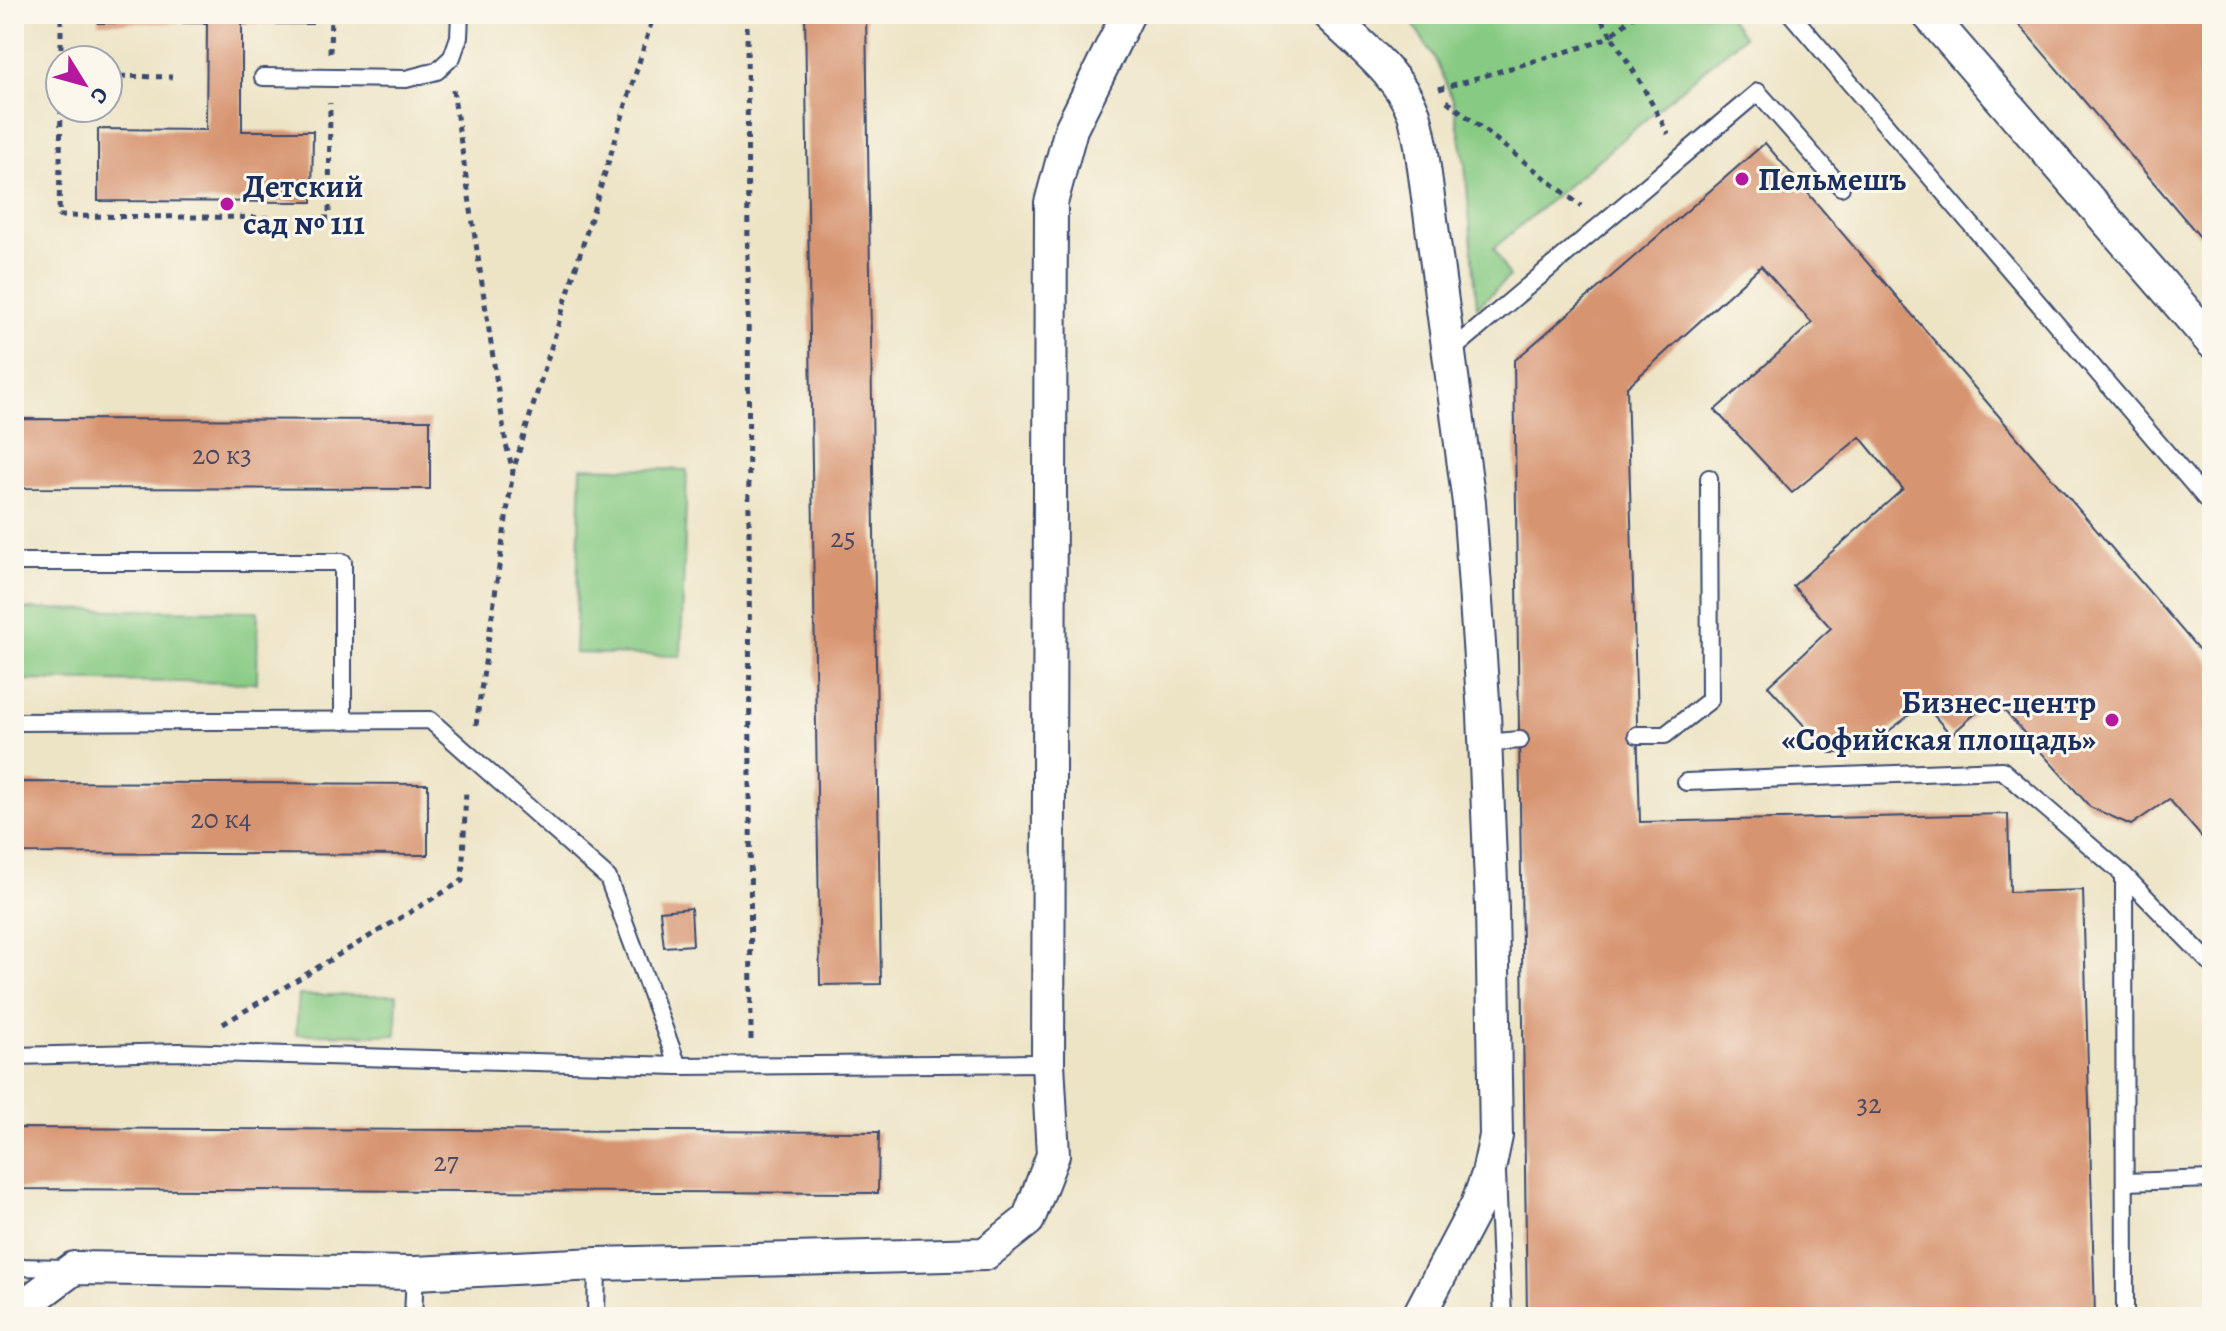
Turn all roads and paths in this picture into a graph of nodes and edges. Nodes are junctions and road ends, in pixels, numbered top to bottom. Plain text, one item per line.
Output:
1 (61, 14) edge
2 (331, 14) edge
3 (460, 14) edge
4 (654, 14) edge
5 (747, 14) edge
6 (1330, 14) edge
7 (1598, 14) edge
8 (1636, 14) edge
9 (1791, 14) edge
10 (1928, 14) edge
11 (1125, 16) edge
12 (1611, 35) junction
13 (61, 44) edge
14 (452, 57) junction
15 (124, 76) edge
16 (172, 77) dead end
17 (263, 77) dead end
18 (330, 77) junction
19 (61, 124) edge
20 (1681, 158) junction
21 (1841, 187) dead end
22 (1603, 223) junction
23 (2212, 342) edge
24 (1450, 352) junction
25 (513, 471) junction
26 (1709, 478) dead end
27 (2212, 506) edge
28 (14, 562) edge
29 (343, 721) junction
30 (14, 722) edge
31 (1637, 735) dead end
32 (1520, 740) dead end
33 (1485, 743) junction
34 (468, 754) junction
35 (1686, 782) dead end
36 (2124, 875) junction
37 (2212, 965) edge
38 (179, 1052) junction
39 (14, 1056) edge
40 (1048, 1063) junction
41 (678, 1066) junction
42 (751, 1066) junction
43 (1496, 1136) junction
44 (2212, 1179) edge
45 (2125, 1182) junction
46 (597, 1264) junction
47 (14, 1267) edge
48 (74, 1268) junction
49 (415, 1273) junction
50 (14, 1313) edge
51 (413, 1317) edge
52 (596, 1317) edge
53 (1418, 1317) edge
54 (1503, 1317) edge
55 (2125, 1317) edge

1 - 13 path
2 - 18 path
3 - 14 lane
4 - 25 path
5 - 42 path
6 - 24 street
7 - 12 path
8 - 12 path
9 - 27 lane
10 - 23 street
11 - 40 street
12 - 20 path
12 - 22 path
14 - 18 lane
14 - 25 path
15 - 16 path
17 - 18 lane
18 - 19 path
20 - 21 lane
20 - 22 lane
22 - 24 lane
24 - 33 street
25 - 34 path
26 - 31 lane
28 - 29 lane
29 - 30 lane
29 - 34 lane
32 - 33 lane
33 - 43 street
34 - 38 path
34 - 41 lane
35 - 36 lane
36 - 37 lane
36 - 45 lane
38 - 39 lane
38 - 41 lane
40 - 42 lane
40 - 46 street
41 - 42 lane
43 - 53 street
43 - 54 lane
44 - 45 lane
45 - 55 lane
46 - 49 street
46 - 52 lane
47 - 48 lane
48 - 49 street
48 - 50 street
49 - 51 lane

